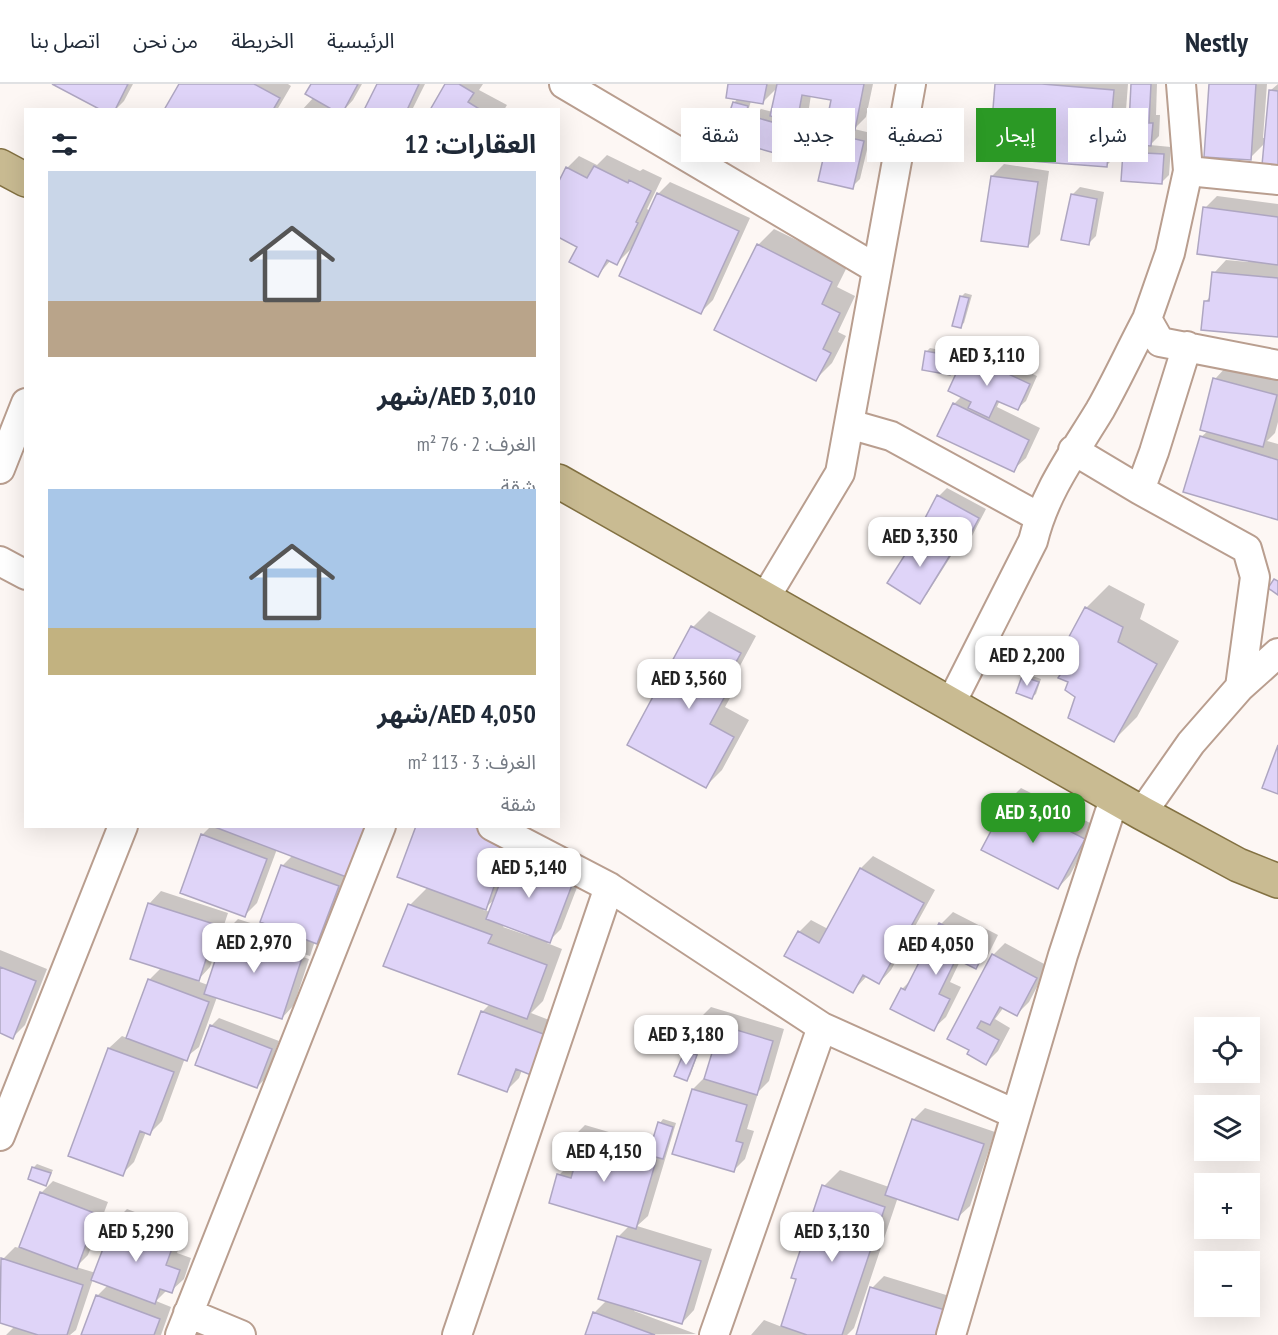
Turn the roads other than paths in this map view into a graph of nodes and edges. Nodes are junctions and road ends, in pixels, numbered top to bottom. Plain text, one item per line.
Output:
1 (911, 84) edge
2 (1181, 84) edge
3 (575, 87) edge
4 (0, 166) edge
5 (1188, 171) junction
6 (24, 179) edge
7 (1278, 180) edge
8 (877, 269) junction
9 (1147, 319) junction
10 (1187, 346) junction
11 (1278, 365) edge
12 (24, 407) edge
13 (849, 424) junction
14 (1073, 450) junction
15 (3, 454) edge
16 (560, 482) edge
17 (1140, 490) junction
18 (1039, 517) junction
19 (0, 561) edge
20 (24, 574) edge
21 (765, 598) junction
22 (1278, 653) edge
23 (1240, 687) junction
24 (951, 703) junction
25 (1115, 796) junction
26 (1142, 813) junction
27 (122, 828) edge
28 (380, 828) edge
29 (496, 828) edge
30 (1278, 881) edge
31 (609, 887) junction
32 (822, 1027) junction
33 (1015, 1114) junction
34 (0, 1136) edge
35 (184, 1324) edge
36 (241, 1335) edge
37 (457, 1335) edge
38 (714, 1335) edge
39 (951, 1335) edge

1 - 8 street
2 - 5 street
3 - 8 street
4 - 6 main road
5 - 7 street
5 - 9 street
8 - 13 street
9 - 10 street
9 - 14 street
10 - 11 street
10 - 17 street
12 - 15 street
13 - 18 street
13 - 21 street
14 - 17 street
14 - 18 street
16 - 21 main road
17 - 23 street
18 - 24 street
19 - 20 street
21 - 24 main road
22 - 23 street
23 - 26 street
24 - 25 main road
25 - 26 main road
25 - 33 street
26 - 30 main road
27 - 34 street
28 - 35 street
29 - 31 street
31 - 32 street
31 - 37 street
32 - 33 street
32 - 38 street
33 - 39 street
35 - 36 street

